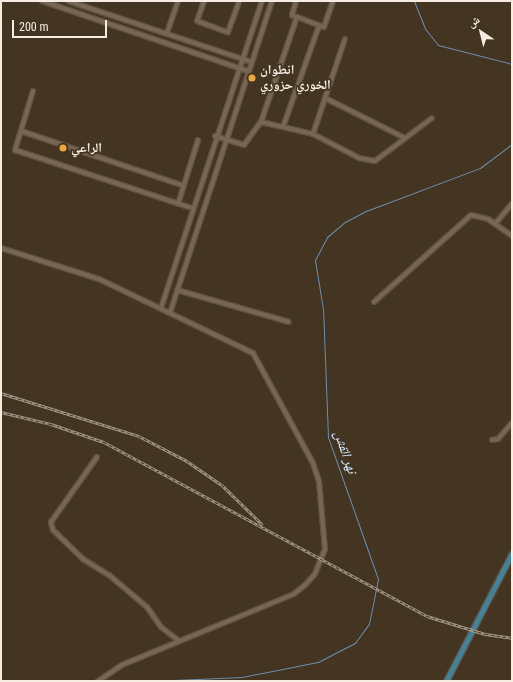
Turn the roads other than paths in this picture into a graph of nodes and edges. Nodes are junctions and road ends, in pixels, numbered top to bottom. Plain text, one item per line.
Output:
1 (42, 1) edge
2 (68, 1) edge
3 (178, 1) edge
4 (204, 1) edge
5 (239, 1) edge
6 (262, 1) edge
7 (272, 1) edge
8 (296, 1) edge
9 (333, 1) edge
10 (297, 17) junction
11 (319, 26) junction
12 (167, 33) junction
13 (345, 39) dead end
14 (242, 59) junction
15 (251, 62) junction
16 (239, 68) junction
17 (248, 71) junction
18 (33, 91) dead end
19 (325, 98) junction
20 (432, 118) dead end
21 (261, 122) junction
22 (283, 127) junction
23 (21, 131) junction
24 (312, 134) junction
25 (216, 136) junction
26 (405, 138) junction
27 (198, 140) dead end
28 (227, 140) junction
29 (184, 186) junction
30 (178, 204) junction
31 (512, 204) edge
32 (194, 209) junction
33 (495, 224) junction
34 (512, 236) edge
35 (1, 248) edge
36 (177, 290) junction
37 (374, 302) dead end
38 (161, 308) junction
39 (170, 313) junction
40 (289, 322) dead end
41 (512, 423) edge
42 (492, 440) dead end
43 (97, 457) dead end
44 (512, 553) edge
45 (179, 641) junction
46 (98, 681) edge
47 (446, 681) edge

1 - 16 street
2 - 12 street
3 - 12 street
4 - 5 street
6 - 14 street
7 - 15 street
8 - 10 street
9 - 11 street
10 - 11 street
10 - 21 street
11 - 22 street
12 - 14 street
13 - 19 street
14 - 15 street
14 - 16 street
15 - 17 street
16 - 17 street
16 - 25 street
17 - 28 street
18 - 23 street
19 - 24 street
19 - 26 street
20 - 26 street
21 - 22 street
21 - 28 street
22 - 24 street
23 - 29 street
23 - 30 street
24 - 26 street
25 - 28 street
25 - 32 street
27 - 29 street
28 - 36 street
29 - 30 street
30 - 32 street
31 - 33 street
32 - 38 street
33 - 34 street
33 - 37 street
35 - 38 street
36 - 39 street
36 - 40 street
38 - 39 street
39 - 45 street
41 - 42 street
43 - 45 street
44 - 47 main road
45 - 46 street

